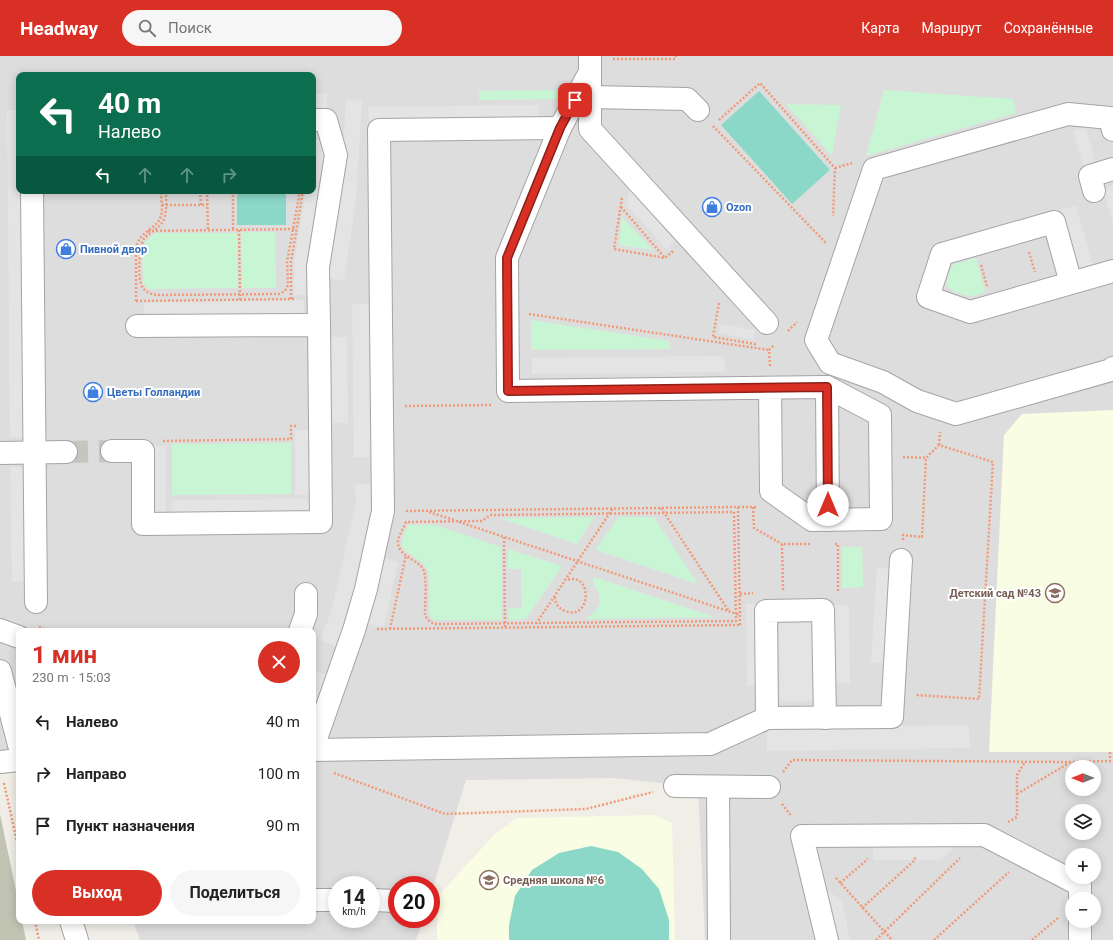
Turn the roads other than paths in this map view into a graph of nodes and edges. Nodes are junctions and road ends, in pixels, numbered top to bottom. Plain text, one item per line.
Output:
1 (597, 62) edge
2 (590, 97) junction
3 (698, 110) road end
4 (316, 120) edge
5 (560, 128) junction
6 (1113, 130) edge
7 (1113, 169) edge
8 (1094, 191) dead end
9 (32, 194) edge
10 (1113, 271) edge
11 (1071, 283) junction
12 (319, 325) junction
13 (137, 326) road end
14 (776, 329) road end
15 (1113, 368) edge
16 (827, 387) junction
17 (770, 388) junction
18 (35, 452) junction
19 (66, 452) tunnel mouth
20 (112, 452) tunnel mouth
21 (0, 453) edge
22 (828, 520) junction
23 (901, 560) road end
24 (306, 594) dead end
25 (36, 602) dead end
26 (301, 628) edge
27 (0, 630) edge
28 (16, 636) edge
29 (0, 671) edge
30 (767, 718) junction
31 (825, 718) junction
32 (16, 733) edge
33 (316, 739) edge
34 (316, 748) edge
35 (16, 762) edge
36 (2, 772) edge
37 (675, 786) road end
38 (718, 787) junction
39 (770, 787) road end
40 (1080, 892) edge
41 (316, 900) edge
42 (328, 900) edge
43 (72, 924) edge
44 (1080, 928) edge
45 (77, 940) edge
46 (719, 940) edge
47 (828, 940) edge
48 (1080, 940) edge

1 - 2 street
1 - 5 street
2 - 3 street
2 - 14 street
4 - 12 street
5 - 17 street
5 - 33 street
6 - 15 street
7 - 8 street
9 - 18 street
10 - 11 street
11 - 11 street
12 - 13 street
12 - 20 street
16 - 17 street
16 - 22 street
16 - 22 street
17 - 22 street
18 - 19 street
18 - 21 street
18 - 25 street
23 - 31 street
24 - 26 street
27 - 28 street
29 - 32 street
30 - 31 street
30 - 31 street
30 - 34 street
35 - 36 street
37 - 38 street
38 - 39 street
38 - 46 street
40 - 47 street
41 - 42 street
43 - 45 street
44 - 48 street

